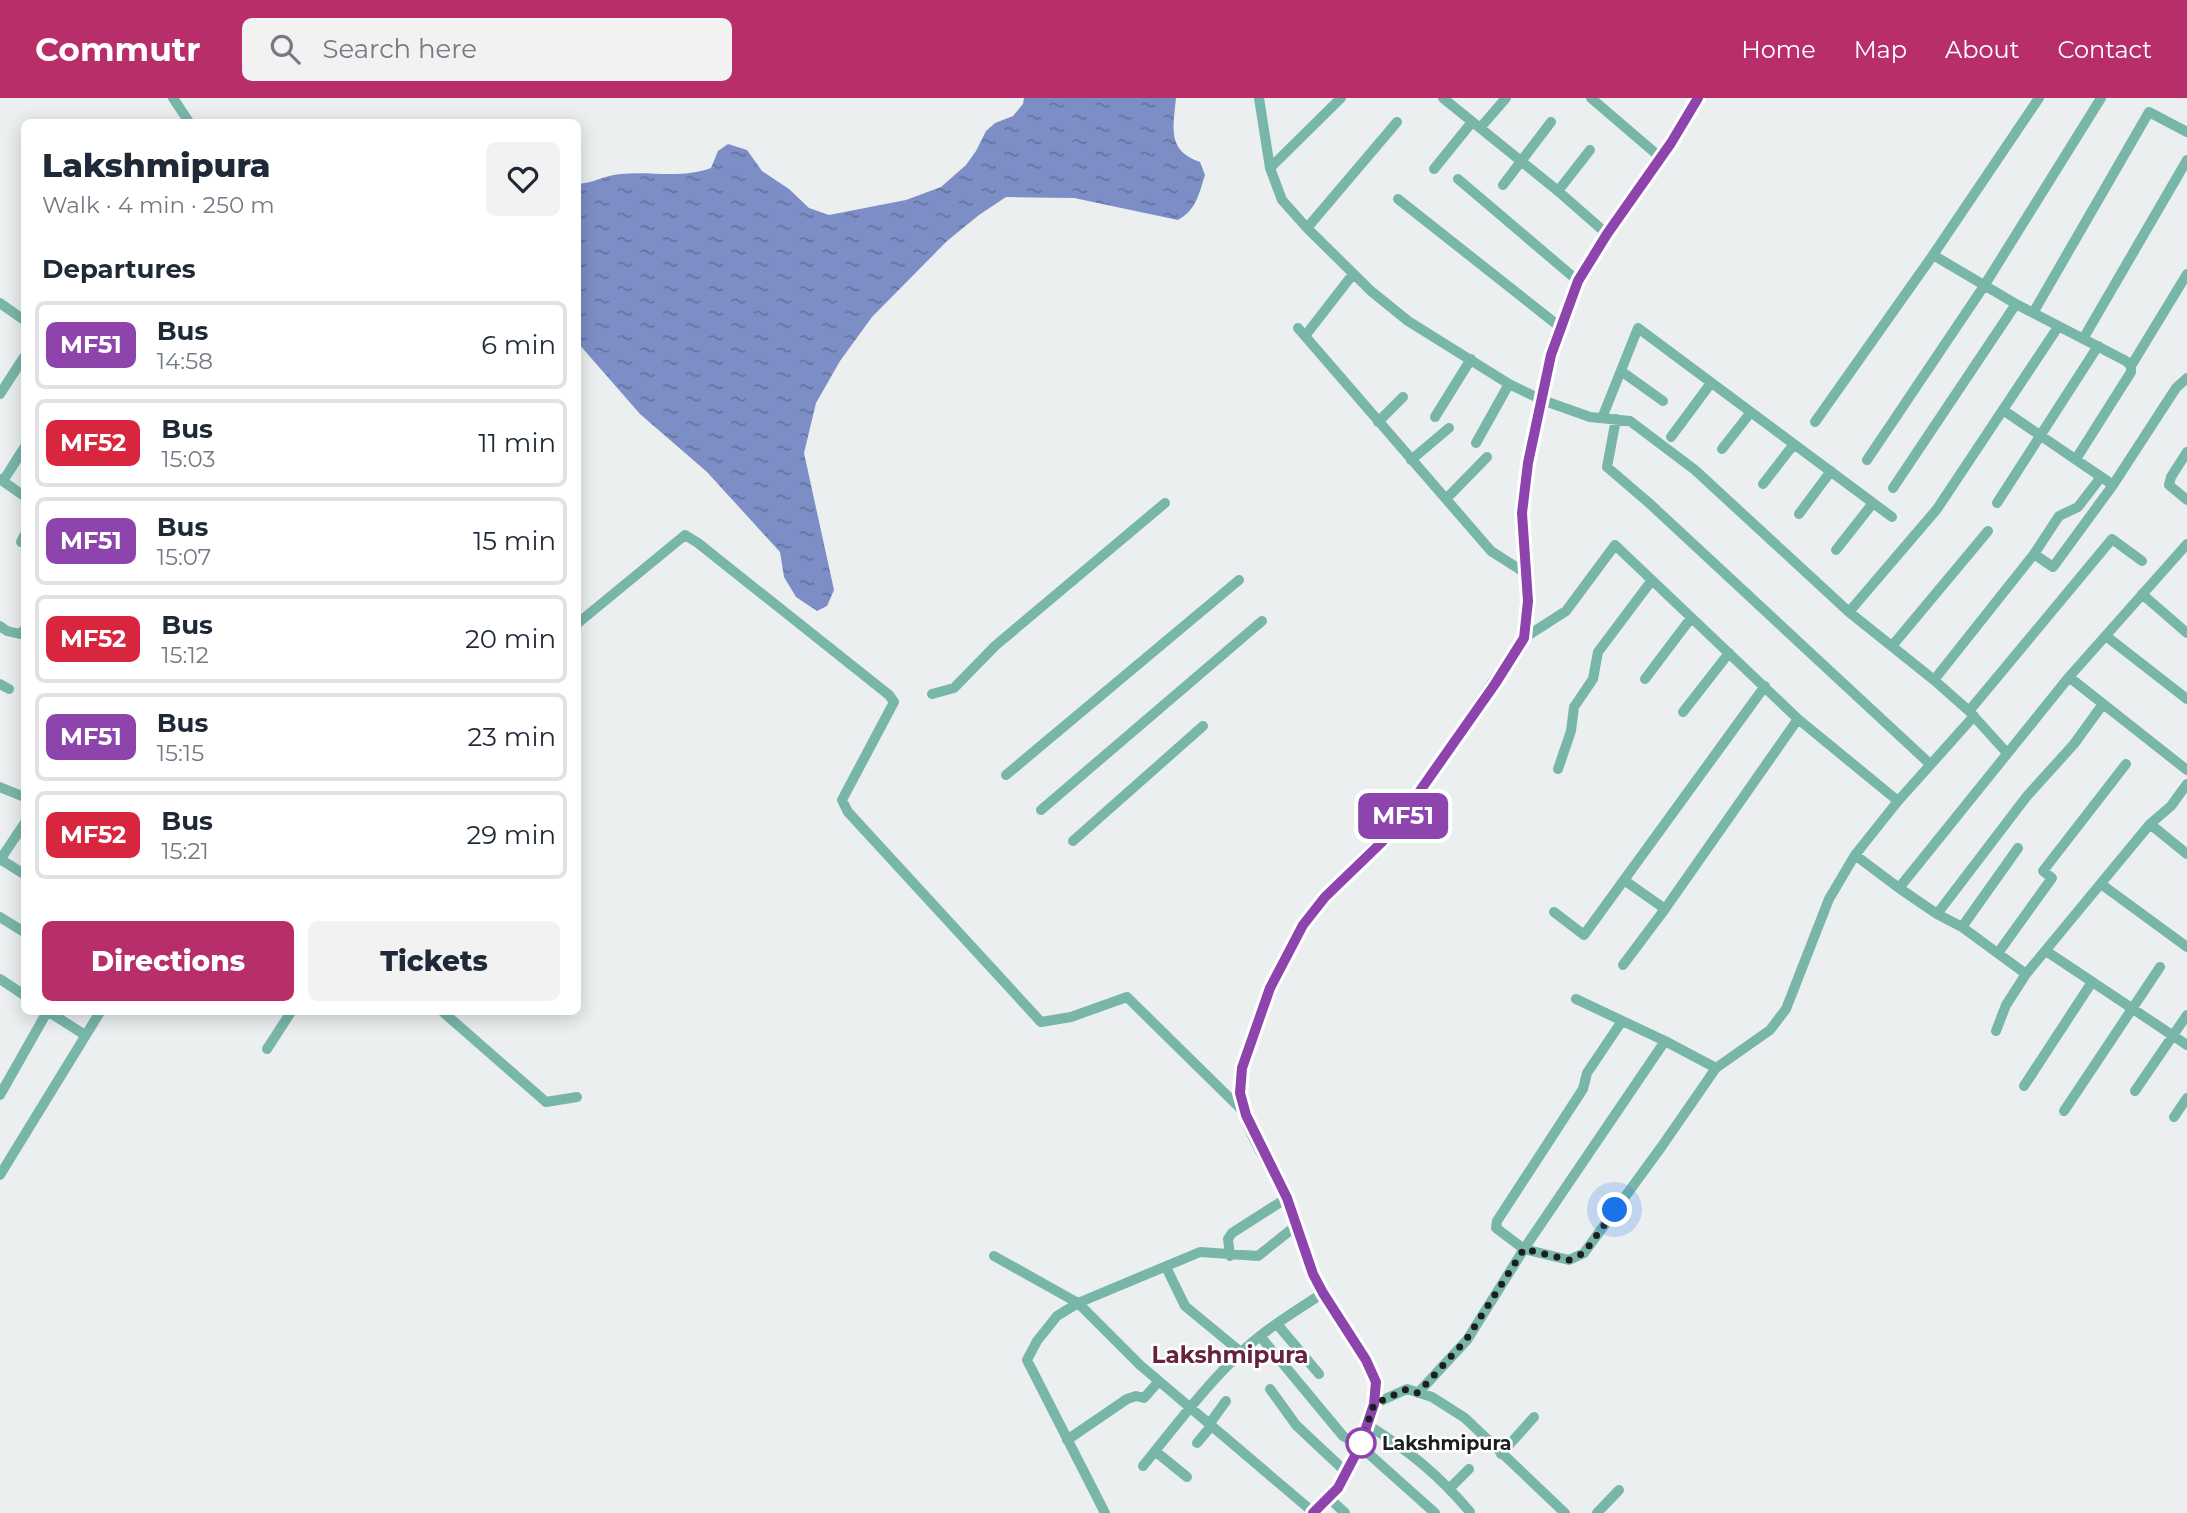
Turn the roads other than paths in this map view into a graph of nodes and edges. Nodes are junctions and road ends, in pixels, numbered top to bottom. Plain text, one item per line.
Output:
1 (173, 98) edge
2 (1341, 98) edge
3 (1443, 98) edge
4 (1506, 98) edge
5 (1591, 98) edge
6 (1698, 98) edge
7 (2039, 98) edge
8 (2101, 98) edge
9 (1261, 99) edge
10 (187, 119) edge
11 (1397, 122) dead end
12 (1552, 122) dead end
13 (1476, 125) junction
14 (2187, 132) edge
15 (1590, 150) dead end
16 (1661, 158) junction
17 (2187, 160) edge
18 (1521, 161) junction
19 (1270, 167) junction
20 (1434, 169) dead end
21 (1458, 179) dead end
22 (1503, 185) dead end
23 (1558, 191) junction
24 (1398, 199) dead end
25 (1307, 228) junction
26 (1607, 234) junction
27 (1933, 255) junction
28 (1353, 274) junction
29 (2187, 274) edge
30 (1578, 281) junction
31 (1984, 286) junction
32 (0, 304) edge
33 (2015, 304) junction
34 (2033, 313) junction
35 (21, 318) edge
36 (1560, 327) junction
37 (2058, 327) junction
38 (2083, 339) junction
39 (2098, 346) junction
40 (1471, 359) junction
41 (21, 362) edge
42 (2131, 366) junction
43 (1620, 370) junction
44 (2187, 378) edge
45 (1711, 383) junction
46 (1509, 384) junction
47 (0, 394) edge
48 (1403, 397) dead end
49 (1542, 400) junction
50 (1663, 401) dead end
51 (2003, 410) junction
52 (1751, 412) junction
53 (1435, 416) dead end
54 (1602, 418) junction
55 (1616, 419) junction
56 (1378, 422) junction
57 (1815, 422) dead end
58 (1449, 428) dead end
59 (2041, 435) junction
60 (1671, 437) dead end
61 (1476, 443) dead end
62 (1794, 444) junction
63 (1722, 449) dead end
64 (21, 452) edge
65 (2187, 452) edge
66 (1488, 457) dead end
67 (2076, 459) junction
68 (1412, 460) junction
69 (1867, 460) dead end
70 (1831, 471) junction
71 (2101, 477) junction
72 (2, 480) edge
73 (1763, 484) dead end
74 (2113, 485) junction
75 (1893, 488) dead end
76 (21, 494) edge
77 (1446, 499) junction
78 (2187, 500) edge
79 (1165, 503) dead end
80 (1873, 503) junction
81 (1997, 503) dead end
82 (1799, 513) dead end
83 (1892, 517) dead end
84 (1988, 531) dead end
85 (2187, 544) edge
86 (1836, 550) dead end
87 (2034, 554) junction
88 (2142, 561) dead end
89 (1527, 574) junction
90 (1240, 580) dead end
91 (1652, 580) junction
92 (2142, 594) junction
93 (1849, 612) junction
94 (1691, 618) junction
95 (581, 621) edge
96 (1262, 621) dead end
97 (0, 626) edge
98 (2185, 628) edge
99 (21, 633) edge
100 (2106, 636) junction
101 (1524, 638) junction
102 (1892, 646) junction
103 (1729, 653) junction
104 (2069, 677) junction
105 (1645, 679) dead end
106 (1934, 680) junction
107 (1765, 686) junction
108 (932, 694) dead end
109 (2187, 699) edge
110 (2103, 704) junction
111 (1683, 712) dead end
112 (1971, 713) junction
113 (1798, 719) junction
114 (1203, 726) dead end
115 (2007, 753) junction
116 (1930, 764) junction
117 (2126, 764) dead end
118 (1558, 769) dead end
119 (2187, 769) edge
120 (1006, 775) dead end
121 (2187, 784) edge
122 (0, 786) edge
123 (21, 796) edge
124 (1898, 801) junction
125 (1041, 810) dead end
126 (2150, 824) junction
127 (21, 828) edge
128 (1073, 841) dead end
129 (2018, 848) dead end
130 (2187, 854) edge
131 (1855, 855) junction
132 (0, 859) edge
133 (21, 872) edge
134 (1624, 880) junction
135 (2101, 884) junction
136 (1899, 888) junction
137 (1665, 909) junction
138 (1554, 912) dead end
139 (1937, 915) junction
140 (0, 917) edge
141 (1962, 927) junction
142 (21, 930) edge
143 (2187, 947) edge
144 (2046, 951) junction
145 (1998, 954) junction
146 (1623, 965) dead end
147 (2160, 967) dead end
148 (2026, 974) junction
149 (0, 979) edge
150 (2092, 982) junction
151 (21, 993) edge
152 (1576, 999) dead end
153 (2132, 1009) junction
154 (46, 1015) edge
155 (53, 1015) edge
156 (98, 1015) edge
157 (289, 1015) edge
158 (446, 1015) edge
159 (2187, 1015) edge
160 (1622, 1021) junction
161 (1996, 1031) dead end
162 (85, 1035) junction
163 (2173, 1036) junction
164 (1665, 1041) junction
165 (2187, 1045) edge
166 (267, 1049) dead end
167 (1716, 1068) junction
168 (2024, 1086) dead end
169 (2135, 1091) dead end
170 (0, 1096) edge
171 (578, 1097) dead end
172 (2187, 1098) edge
173 (2064, 1111) dead end
174 (1246, 1115) junction
175 (2174, 1117) dead end
176 (0, 1175) edge
177 (1287, 1198) junction
178 (1297, 1225) junction
179 (1524, 1249) junction
180 (994, 1256) dead end
181 (1230, 1256) junction
182 (1166, 1266) junction
183 (1323, 1293) junction
184 (1078, 1303) junction
185 (1278, 1324) junction
186 (1260, 1336) junction
187 (1242, 1353) junction
188 (1319, 1374) dead end
189 (1159, 1381) junction
190 (1270, 1389) dead end
191 (1418, 1393) junction
192 (1226, 1401) dead end
193 (1374, 1404) junction
194 (1192, 1407) junction
195 (1534, 1417) dead end
196 (1211, 1424) junction
197 (1368, 1426) junction
198 (1067, 1440) junction
199 (1197, 1443) dead end
200 (1360, 1446) junction
201 (1155, 1451) junction
202 (1501, 1454) junction
203 (1143, 1466) dead end
204 (1469, 1469) dead end
205 (1346, 1472) junction
206 (1187, 1477) dead end
207 (1450, 1489) junction
208 (1619, 1490) dead end
209 (1329, 1498) junction
210 (1469, 1512) edge
211 (1105, 1513) edge
212 (1313, 1513) edge
213 (1345, 1513) edge
214 (1435, 1513) edge
215 (1565, 1513) edge
216 (1597, 1513) edge

1 - 10 street
2 - 19 street
3 - 13 street
4 - 13 street
5 - 16 street
6 - 16 main road
7 - 27 street
8 - 31 street
9 - 19 street
11 - 25 street
12 - 18 street
13 - 18 street
13 - 20 street
14 - 34 street
15 - 23 street
16 - 26 main road
17 - 38 street
18 - 22 street
18 - 23 street
19 - 25 street
21 - 30 street
23 - 26 street
24 - 36 street
25 - 28 street
26 - 30 main road
27 - 31 street
27 - 57 street
28 - 40 street
28 - 56 street
29 - 42 street
30 - 36 main road
31 - 33 street
31 - 69 street
32 - 35 street
33 - 34 street
33 - 75 street
34 - 37 street
36 - 49 main road
37 - 38 street
37 - 51 street
38 - 39 street
39 - 42 street
39 - 59 street
40 - 46 street
40 - 53 street
41 - 47 street
42 - 67 street
43 - 45 street
43 - 50 street
43 - 54 street
44 - 74 street
45 - 52 street
45 - 60 street
46 - 49 street
46 - 61 street
48 - 56 street
49 - 54 street
49 - 89 main road
51 - 59 street
51 - 93 street
52 - 62 street
52 - 63 street
54 - 55 street
55 - 93 street
55 - 116 street
56 - 68 street
58 - 68 street
59 - 67 street
59 - 81 street
62 - 70 street
62 - 73 street
64 - 72 street
65 - 78 street
66 - 77 street
67 - 71 street
68 - 77 street
70 - 80 street
70 - 82 street
71 - 74 street
71 - 87 street
72 - 76 street
74 - 87 street
77 - 89 street
79 - 108 street
80 - 83 street
80 - 86 street
84 - 102 street
85 - 92 street
87 - 106 street
88 - 112 street
89 - 101 main road
90 - 120 street
91 - 94 street
91 - 101 street
91 - 118 street
92 - 98 street
92 - 100 street
93 - 102 street
94 - 103 street
94 - 105 street
95 - 174 street
96 - 125 street
97 - 99 street
100 - 104 street
100 - 109 street
101 - 174 main road
102 - 106 street
103 - 107 street
103 - 111 street
104 - 110 street
104 - 115 street
106 - 112 street
107 - 113 street
107 - 134 street
110 - 119 street
110 - 139 street
112 - 115 street
112 - 116 street
113 - 124 street
113 - 137 street
114 - 128 street
115 - 136 street
116 - 124 street
117 - 145 street
121 - 126 street
122 - 123 street
124 - 131 street
126 - 130 street
126 - 135 street
127 - 132 street
129 - 141 street
131 - 136 street
131 - 167 street
132 - 133 street
134 - 137 street
134 - 138 street
135 - 143 street
135 - 144 street
136 - 139 street
137 - 146 street
139 - 141 street
140 - 142 street
141 - 145 street
144 - 148 street
144 - 150 street
145 - 148 street
147 - 153 street
148 - 161 street
149 - 151 street
150 - 153 street
150 - 168 street
152 - 160 street
153 - 163 street
153 - 173 street
154 - 170 street
155 - 162 street
156 - 162 street
157 - 166 street
158 - 171 street
159 - 163 street
160 - 164 street
160 - 179 street
162 - 176 street
163 - 165 street
163 - 169 street
164 - 167 street
164 - 179 street
167 - 179 street
172 - 175 street
174 - 177 main road
177 - 178 main road
177 - 181 street
178 - 181 street
178 - 183 main road
179 - 191 street
180 - 184 street
181 - 182 street
182 - 184 street
182 - 187 street
183 - 185 street
183 - 193 main road
184 - 189 street
184 - 198 street
185 - 186 street
185 - 188 street
186 - 187 street
186 - 200 street
187 - 194 street
189 - 194 street
189 - 198 street
190 - 205 street
191 - 193 street
191 - 202 street
192 - 196 street
193 - 197 main road
194 - 196 street
194 - 201 street
195 - 202 street
196 - 199 street
196 - 212 street
197 - 200 main road
197 - 207 street
198 - 211 street
200 - 205 main road
200 - 214 street
201 - 203 street
201 - 206 street
202 - 215 street
204 - 207 street
205 - 209 main road
207 - 210 street
208 - 216 street
209 - 212 main road
209 - 213 street

